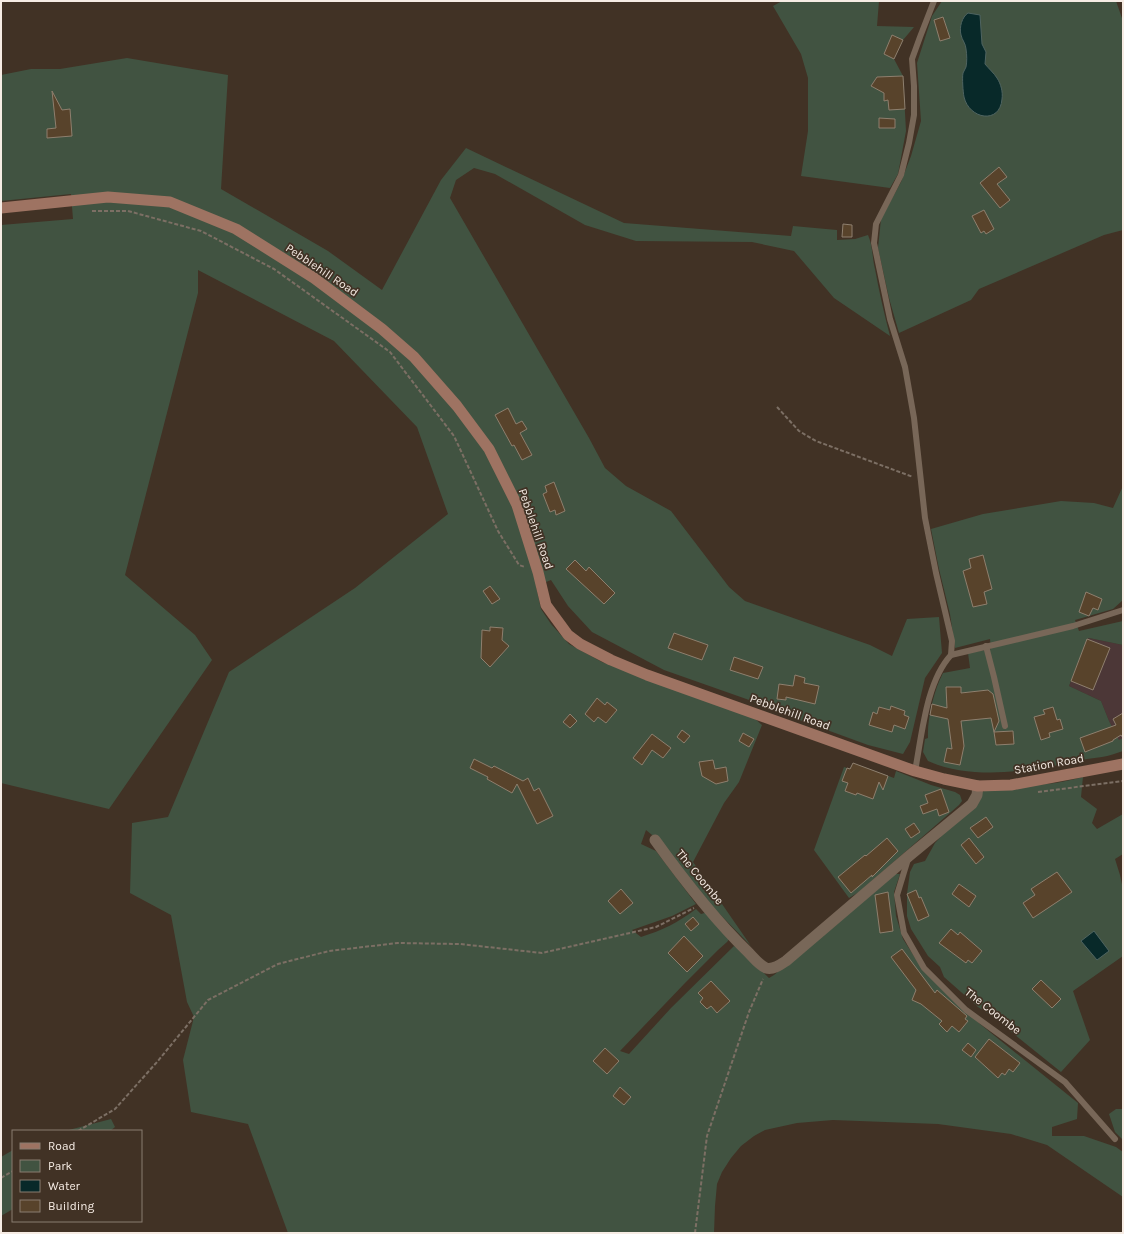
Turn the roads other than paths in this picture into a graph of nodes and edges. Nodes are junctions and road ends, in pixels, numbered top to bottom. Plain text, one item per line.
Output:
1 (934, 1) edge
2 (1, 208) edge
3 (1122, 611) edge
4 (986, 646) junction
5 (951, 655) junction
6 (1005, 726) dead end
7 (1123, 764) edge
8 (915, 771) junction
9 (978, 786) junction
10 (655, 840) dead end
11 (909, 856) junction
12 (1115, 1139) dead end

1 - 5 lane
2 - 8 main road, Pebblehill Road
3 - 4 lane
4 - 5 lane
4 - 6 lane
5 - 8 lane
7 - 9 main road, Station Road
8 - 9 main road, Pebblehill Road
9 - 11 street
10 - 11 street, The Coombe
11 - 12 lane, The Coombe

